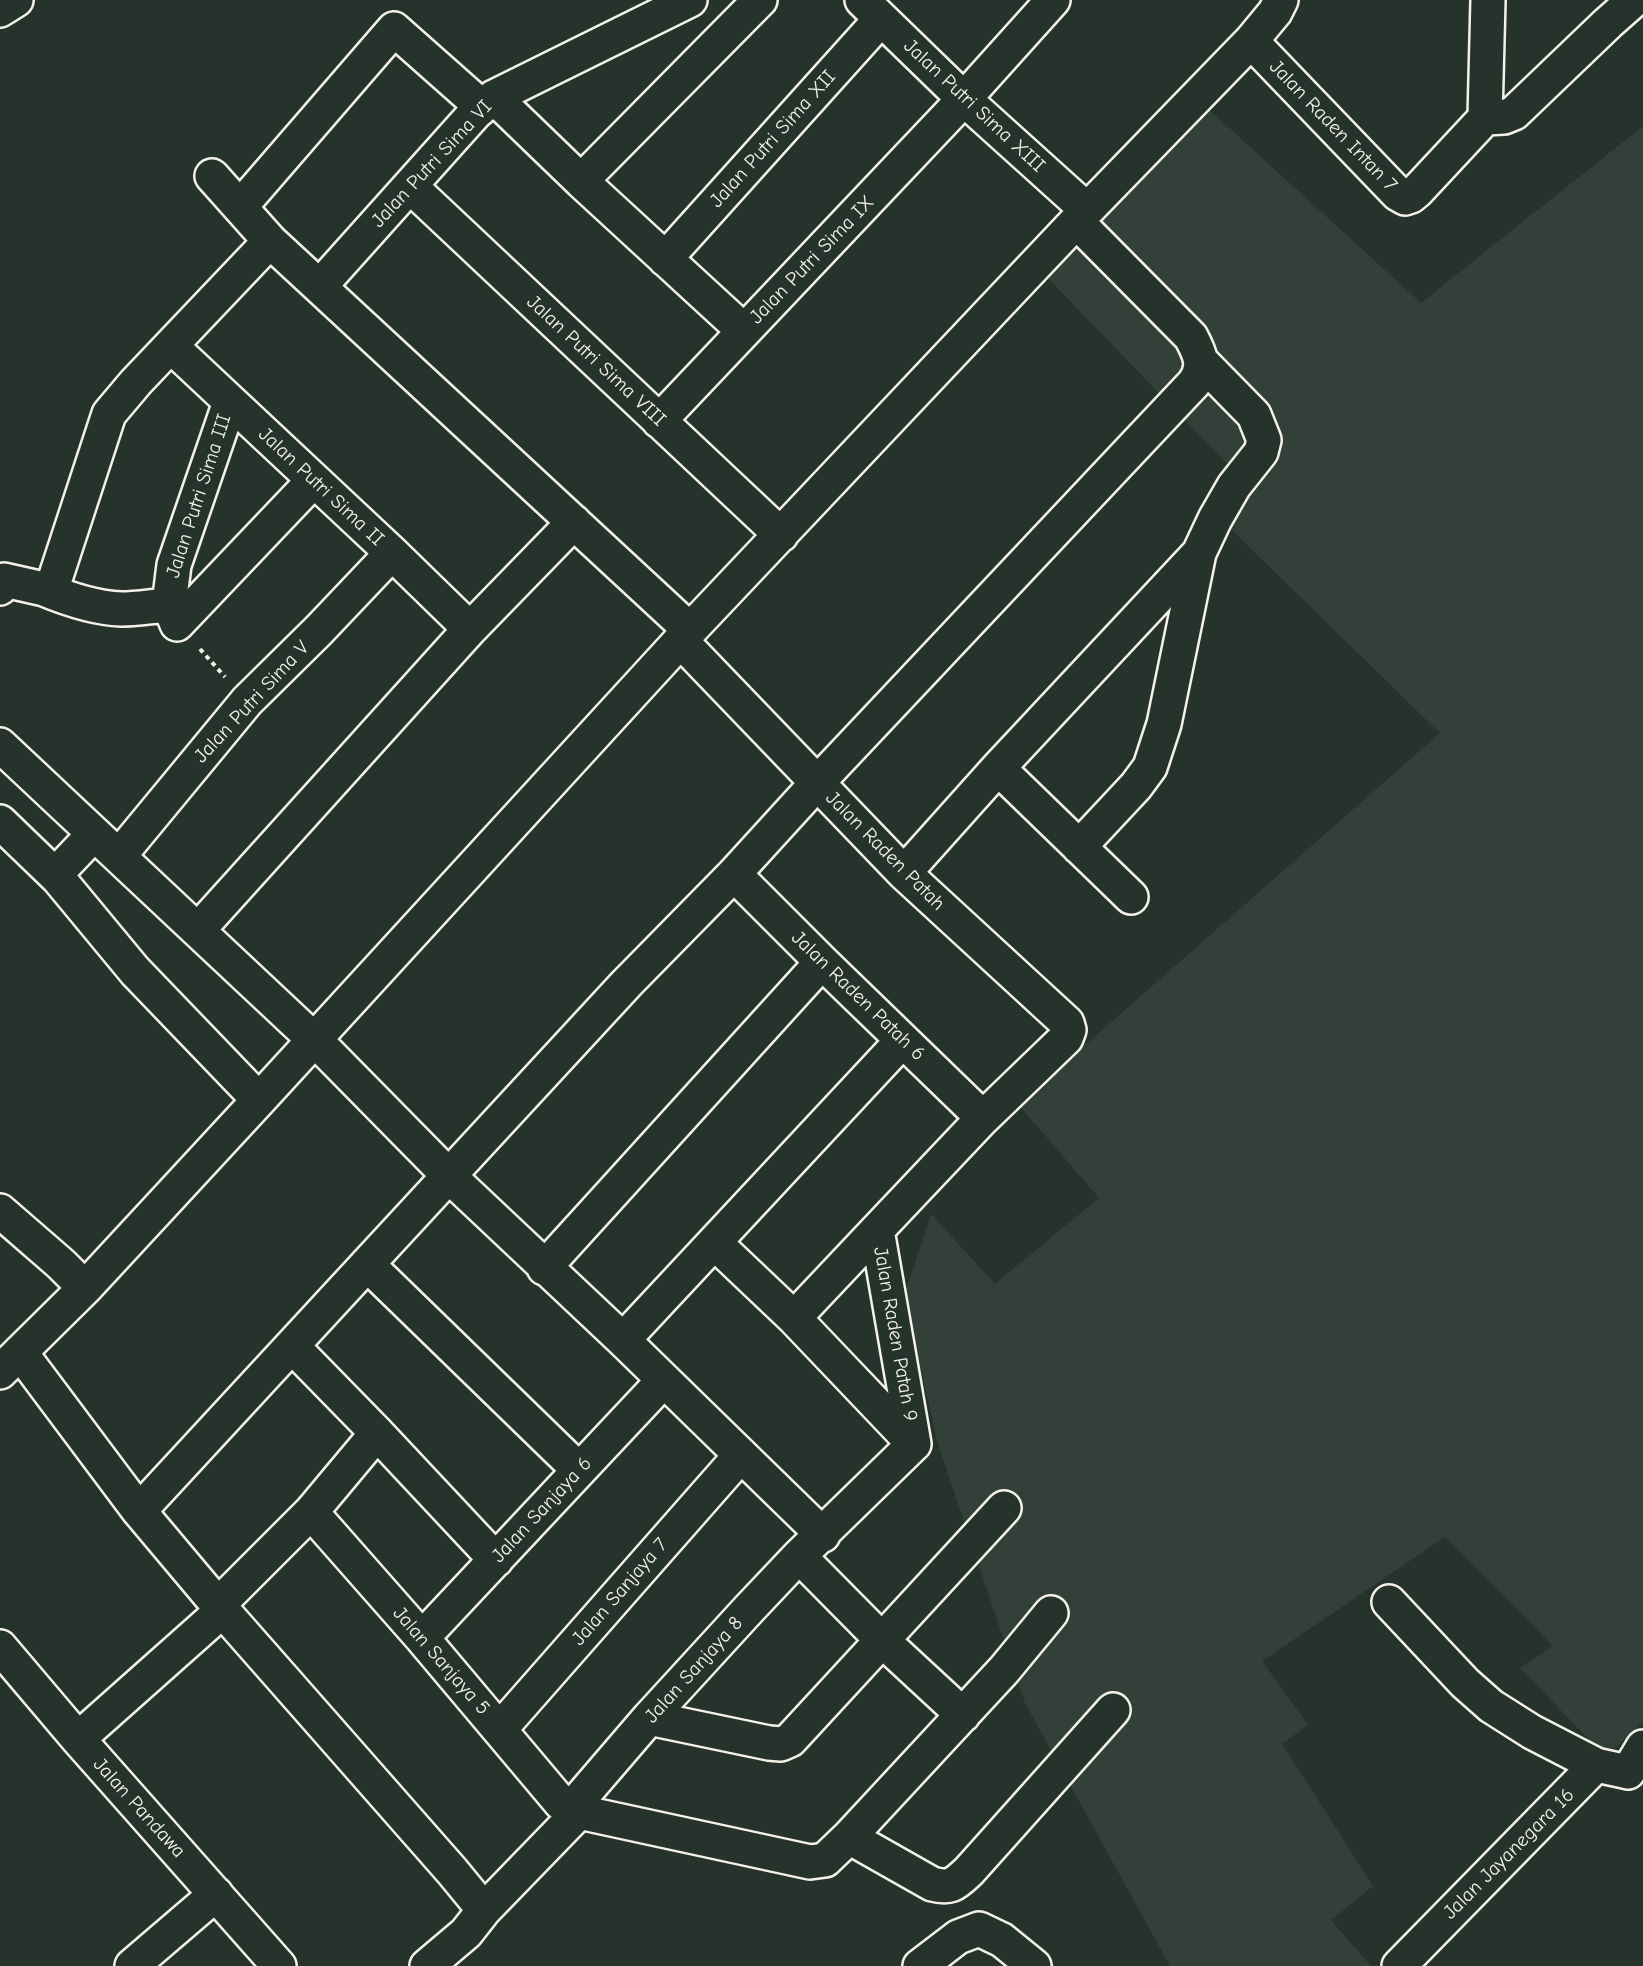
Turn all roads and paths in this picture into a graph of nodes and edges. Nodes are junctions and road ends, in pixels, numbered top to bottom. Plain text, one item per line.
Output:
1 (16, 0) edge
2 (690, 0) edge
3 (760, 0) edge
4 (1281, 0) edge
5 (1488, 0) edge
6 (1634, 0) edge
7 (1039, 4) edge
8 (872, 9) edge
9 (0, 10) edge
10 (1609, 11) edge
11 (1251, 41) junction
12 (964, 99) junction
13 (488, 102) junction
14 (1485, 118) junction
15 (212, 176) dead end
16 (581, 181) junction
17 (410, 186) junction
18 (240, 207) junction
19 (1082, 216) junction
20 (270, 241) junction
21 (665, 259) junction
22 (320, 286) junction
23 (744, 331) junction
24 (171, 346) junction
25 (1201, 361) junction
26 (230, 402) junction
27 (659, 421) junction
28 (314, 480) junction
29 (574, 522) junction
30 (781, 535) junction
31 (392, 553) junction
32 (1199, 553) junction
33 (0, 588) edge
34 (44, 589) junction
35 (173, 614) junction
36 (470, 629) junction
37 (685, 635) junction
38 (247, 701) junction
39 (0, 745) edge
40 (998, 768) junction
41 (817, 783) junction
42 (0, 822) edge
43 (94, 834) junction
44 (1079, 847) junction
45 (119, 856) junction
46 (904, 873) junction
47 (734, 874) junction
48 (55, 875) junction
49 (1131, 897) dead end
50 (198, 930) junction
51 (822, 962) junction
52 (1069, 1030) joint
53 (313, 1041) junction
54 (902, 1041) junction
55 (260, 1100) junction
56 (983, 1118) junction
57 (449, 1176) junction
58 (0, 1211) edge
59 (877, 1230) junction
60 (715, 1243) junction
61 (368, 1264) junction
62 (544, 1268) junction
63 (85, 1288) junction
64 (794, 1318) junction
65 (623, 1341) junction
66 (292, 1346) junction
67 (10, 1362) edge
68 (663, 1381) junction
69 (377, 1433) junction
70 (914, 1444) junction
71 (741, 1455) junction
72 (579, 1470) junction
73 (1004, 1508) dead end
74 (139, 1511) junction
75 (311, 1512) junction
76 (823, 1534) junction
77 (799, 1556) junction
78 (496, 1560) junction
79 (1389, 1602) dead end
80 (220, 1607) junction
81 (1051, 1613) dead end
82 (422, 1638) junction
83 (883, 1641) junction
84 (0, 1647) edge
85 (1113, 1710) dead end
86 (963, 1715) junction
87 (649, 1718) junction
88 (500, 1729) junction
89 (78, 1739) junction
90 (1596, 1765) junction
91 (1638, 1769) edge
92 (575, 1811) junction
93 (849, 1837) junction
94 (216, 1894) junction
95 (484, 1910) junction
96 (132, 1966) edge
97 (279, 1966) edge
98 (427, 1966) edge
99 (920, 1966) edge
100 (1034, 1966) edge
101 (1398, 1966) edge

1 - 9 street
2 - 13 street, Jalan Putri Sima VI
3 - 16 street
4 - 11 street
5 - 14 street
6 - 10 street
7 - 12 street, Jalan Putri Sima IX
8 - 12 street, Jalan Putri Sima XIII
8 - 21 street, Jalan Putri Sima XII
10 - 14 street
11 - 14 street, Jalan Raden Intan 7
11 - 19 street
12 - 19 street, Jalan Putri Sima XIII
12 - 23 street, Jalan Putri Sima IX
13 - 16 street
13 - 17 street, Jalan Putri Sima VI
13 - 18 street
15 - 18 street, Jalan Raden Patah
16 - 21 street
17 - 22 street, Jalan Putri Sima VI
17 - 27 street, Jalan Putri Sima VIII
18 - 20 street, Jalan Raden Patah
19 - 25 street, Jalan Putri Sima XIII
19 - 30 street
20 - 22 street, Jalan Raden Patah
20 - 24 street
21 - 23 street
22 - 29 street, Jalan Raden Patah
23 - 27 street, Jalan Putri Sima IX
24 - 26 street, Jalan Putri Sima II
24 - 34 street
25 - 32 street, Jalan Putri Sima XIII
25 - 41 street
26 - 28 street, Jalan Putri Sima II
26 - 35 street, Jalan Putri Sima III
27 - 30 street, Jalan Putri Sima VIII
28 - 31 street, Jalan Putri Sima II
28 - 35 street
29 - 36 street
29 - 37 street, Jalan Raden Patah
30 - 37 street
31 - 36 street, Jalan Putri Sima II
31 - 38 street, Jalan Putri Sima V
32 - 40 street
32 - 44 street
33 - 34 street
34 - 35 street
35 - 38 path
36 - 50 street
37 - 41 street, Jalan Raden Patah
37 - 53 street
38 - 45 street, Jalan Putri Sima V
39 - 43 street
40 - 44 street
40 - 46 street
41 - 46 street, Jalan Raden Patah
41 - 47 street
42 - 48 street
43 - 45 street
43 - 48 street
44 - 49 street
45 - 50 street
46 - 52 street, Jalan Raden Patah
47 - 51 street, Jalan Raden Patah 6
47 - 57 street
48 - 55 street
50 - 53 street
51 - 54 street, Jalan Raden Patah 6
51 - 62 street
52 - 56 street, Jalan Raden Patah 9
53 - 55 street
53 - 57 street
54 - 56 street, Jalan Raden Patah 6
54 - 60 street
55 - 63 street
56 - 59 street, Jalan Raden Patah 9
57 - 61 street
57 - 62 street
58 - 63 street
59 - 64 street
59 - 70 street, Jalan Raden Patah 9
60 - 64 street
60 - 65 street
61 - 66 street
61 - 72 street
62 - 65 street
63 - 67 street
64 - 70 street
65 - 68 street
66 - 69 street
66 - 74 street
67 - 74 street
68 - 71 street
68 - 72 street, Jalan Sanjaya 6
69 - 75 street
69 - 78 street
70 - 76 street, Jalan Raden Patah 9
71 - 76 street
71 - 88 street, Jalan Sanjaya 7
72 - 78 street, Jalan Sanjaya 6
73 - 83 street
74 - 80 street
75 - 80 street
75 - 82 street, Jalan Sanjaya 5
76 - 77 street, Jalan Sanjaya 8
77 - 83 street
77 - 87 street, Jalan Sanjaya 8
78 - 82 street, Jalan Sanjaya 6
79 - 90 street
80 - 89 street
80 - 95 street
81 - 86 street
82 - 88 street, Jalan Sanjaya 5
83 - 86 street
83 - 87 street
84 - 89 street, Jalan Pandawa
85 - 93 street
86 - 93 street
87 - 92 street, Jalan Sanjaya 8
88 - 92 street, Jalan Sanjaya 5
89 - 94 street, Jalan Pandawa
90 - 91 street
90 - 101 street, Jalan Jayanegara 16
92 - 93 street
92 - 95 street, Jalan Sanjaya 8
94 - 96 street
94 - 97 street, Jalan Pandawa
95 - 98 street, Jalan Sanjaya 8
99 - 100 street

